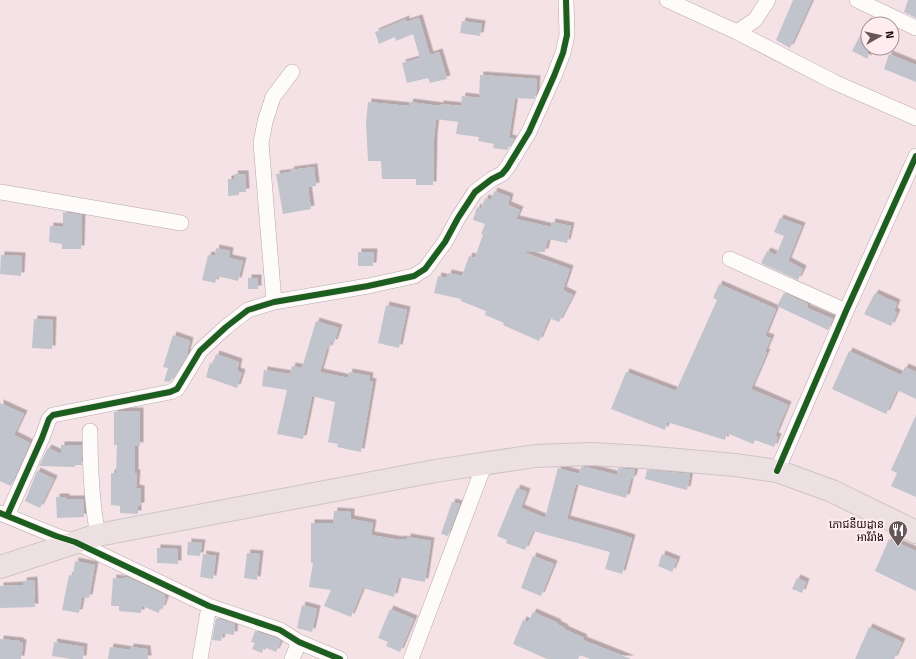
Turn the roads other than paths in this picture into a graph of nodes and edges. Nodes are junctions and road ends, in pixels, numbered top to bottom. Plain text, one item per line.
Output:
1 (566, 0) edge
2 (667, 0) edge
3 (768, 0) edge
4 (857, 0) edge
5 (916, 28) edge
6 (737, 32) junction
7 (292, 72) dead end
8 (916, 118) edge
9 (916, 156) edge
10 (0, 192) edge
11 (181, 223) dead end
12 (730, 259) dead end
13 (274, 302) junction
14 (846, 311) junction
15 (90, 431) dead end
16 (485, 463) junction
17 (777, 471) junction
18 (3, 514) edge
19 (916, 532) edge
20 (98, 536) junction
21 (75, 542) junction
22 (0, 567) edge
23 (209, 606) junction
24 (299, 642) junction
25 (200, 659) edge
26 (292, 659) edge
27 (340, 659) edge
28 (411, 659) edge

1 - 13 street
2 - 6 street
3 - 6 street
4 - 5 street
6 - 8 street
7 - 13 street
9 - 14 street
10 - 11 street
12 - 14 street
13 - 18 street
14 - 17 street
15 - 20 street
16 - 17 highway
16 - 20 highway
16 - 28 street
17 - 19 highway
18 - 21 street
20 - 21 highway
21 - 22 highway
21 - 23 street
23 - 24 street
23 - 25 street
24 - 26 street
24 - 27 street

